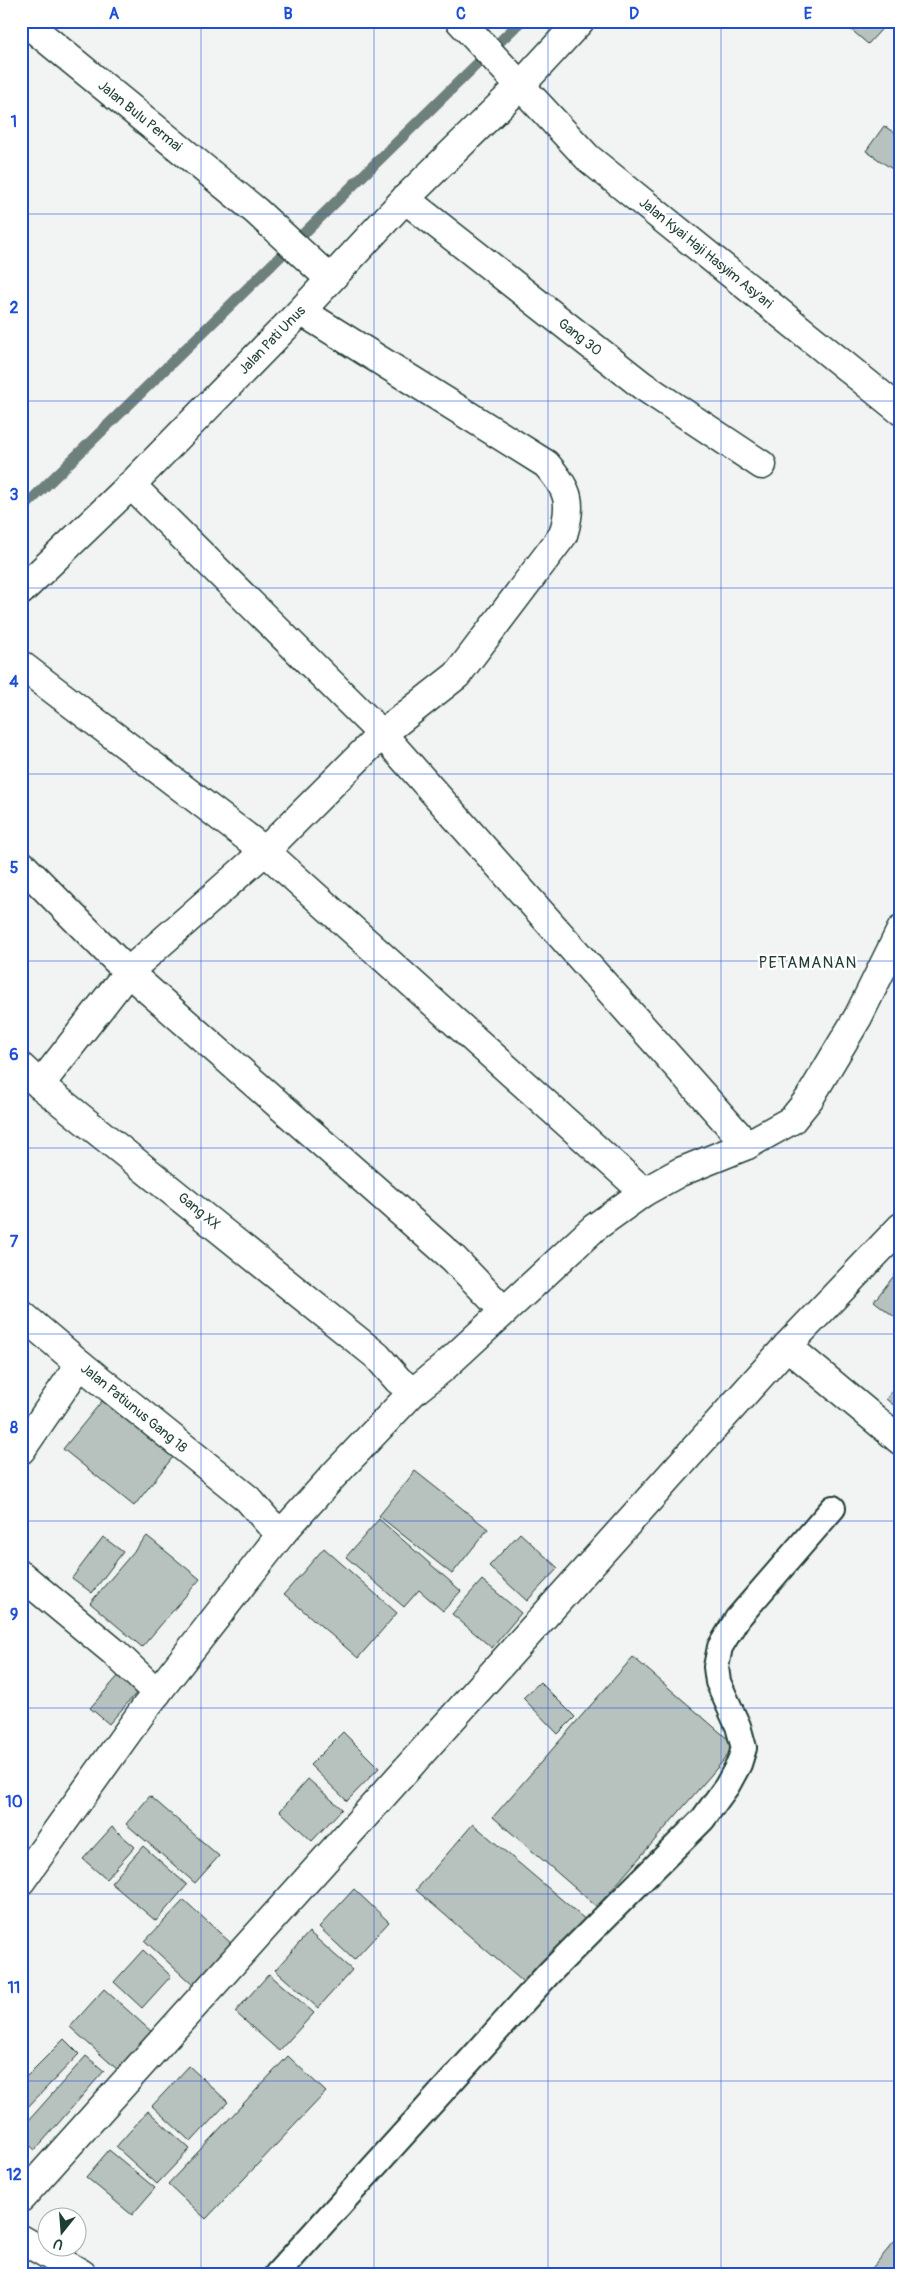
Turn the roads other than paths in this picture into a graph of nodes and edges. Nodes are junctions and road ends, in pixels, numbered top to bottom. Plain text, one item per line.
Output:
1 (24, 21) edge
2 (580, 21) edge
3 (464, 26) edge
4 (513, 79) junction
5 (406, 199) junction
6 (330, 279) junction
7 (301, 311) junction
8 (901, 411) edge
9 (762, 465) dead end
10 (130, 484) junction
11 (21, 591) edge
12 (21, 664) edge
13 (382, 734) junction
14 (265, 851) junction
15 (21, 864) edge
16 (901, 930) edge
17 (128, 972) junction
18 (31, 1076) edge
19 (747, 1145) junction
20 (644, 1192) junction
21 (901, 1227) edge
22 (504, 1311) junction
23 (21, 1314) edge
24 (788, 1346) junction
25 (80, 1364) junction
26 (406, 1386) junction
27 (901, 1442) edge
28 (21, 1450) edge
29 (833, 1508) dead end
30 (275, 1528) junction
31 (21, 1575) edge
32 (149, 1686) junction
33 (21, 1882) edge
34 (21, 2198) edge
35 (21, 2239) edge
36 (82, 2274) edge
37 (277, 2274) edge

1 - 6 main road, Jalan Bulu Permai
2 - 4 main road, Jalan Pati Unus
3 - 4 main road, Jalan Kyai Haji Hasyim Asy'ari
4 - 5 main road, Jalan Pati Unus
4 - 8 main road, Jalan Kyai Haji Hasyim Asy'ari
5 - 6 main road, Jalan Pati Unus
5 - 9 main road, Gang 30
6 - 7 main road, Jalan Pati Unus
7 - 10 main road, Jalan Pati Unus
7 - 13 main road
10 - 11 main road, Jalan Pati Unus
10 - 13 main road
12 - 14 main road
13 - 14 main road
13 - 19 main road
14 - 17 main road
14 - 20 main road
15 - 17 main road
16 - 19 main road
17 - 18 main road
17 - 22 main road
18 - 26 main road, Gang XX
19 - 20 main road
20 - 22 main road
21 - 24 main road
22 - 26 main road
23 - 25 main road, Jalan Patiunus Gang 18
24 - 27 main road
24 - 34 main road
25 - 28 main road
25 - 30 main road, Jalan Patiunus Gang 18
26 - 30 main road
29 - 37 lane
30 - 32 main road
31 - 32 main road
32 - 33 main road
35 - 36 main road

